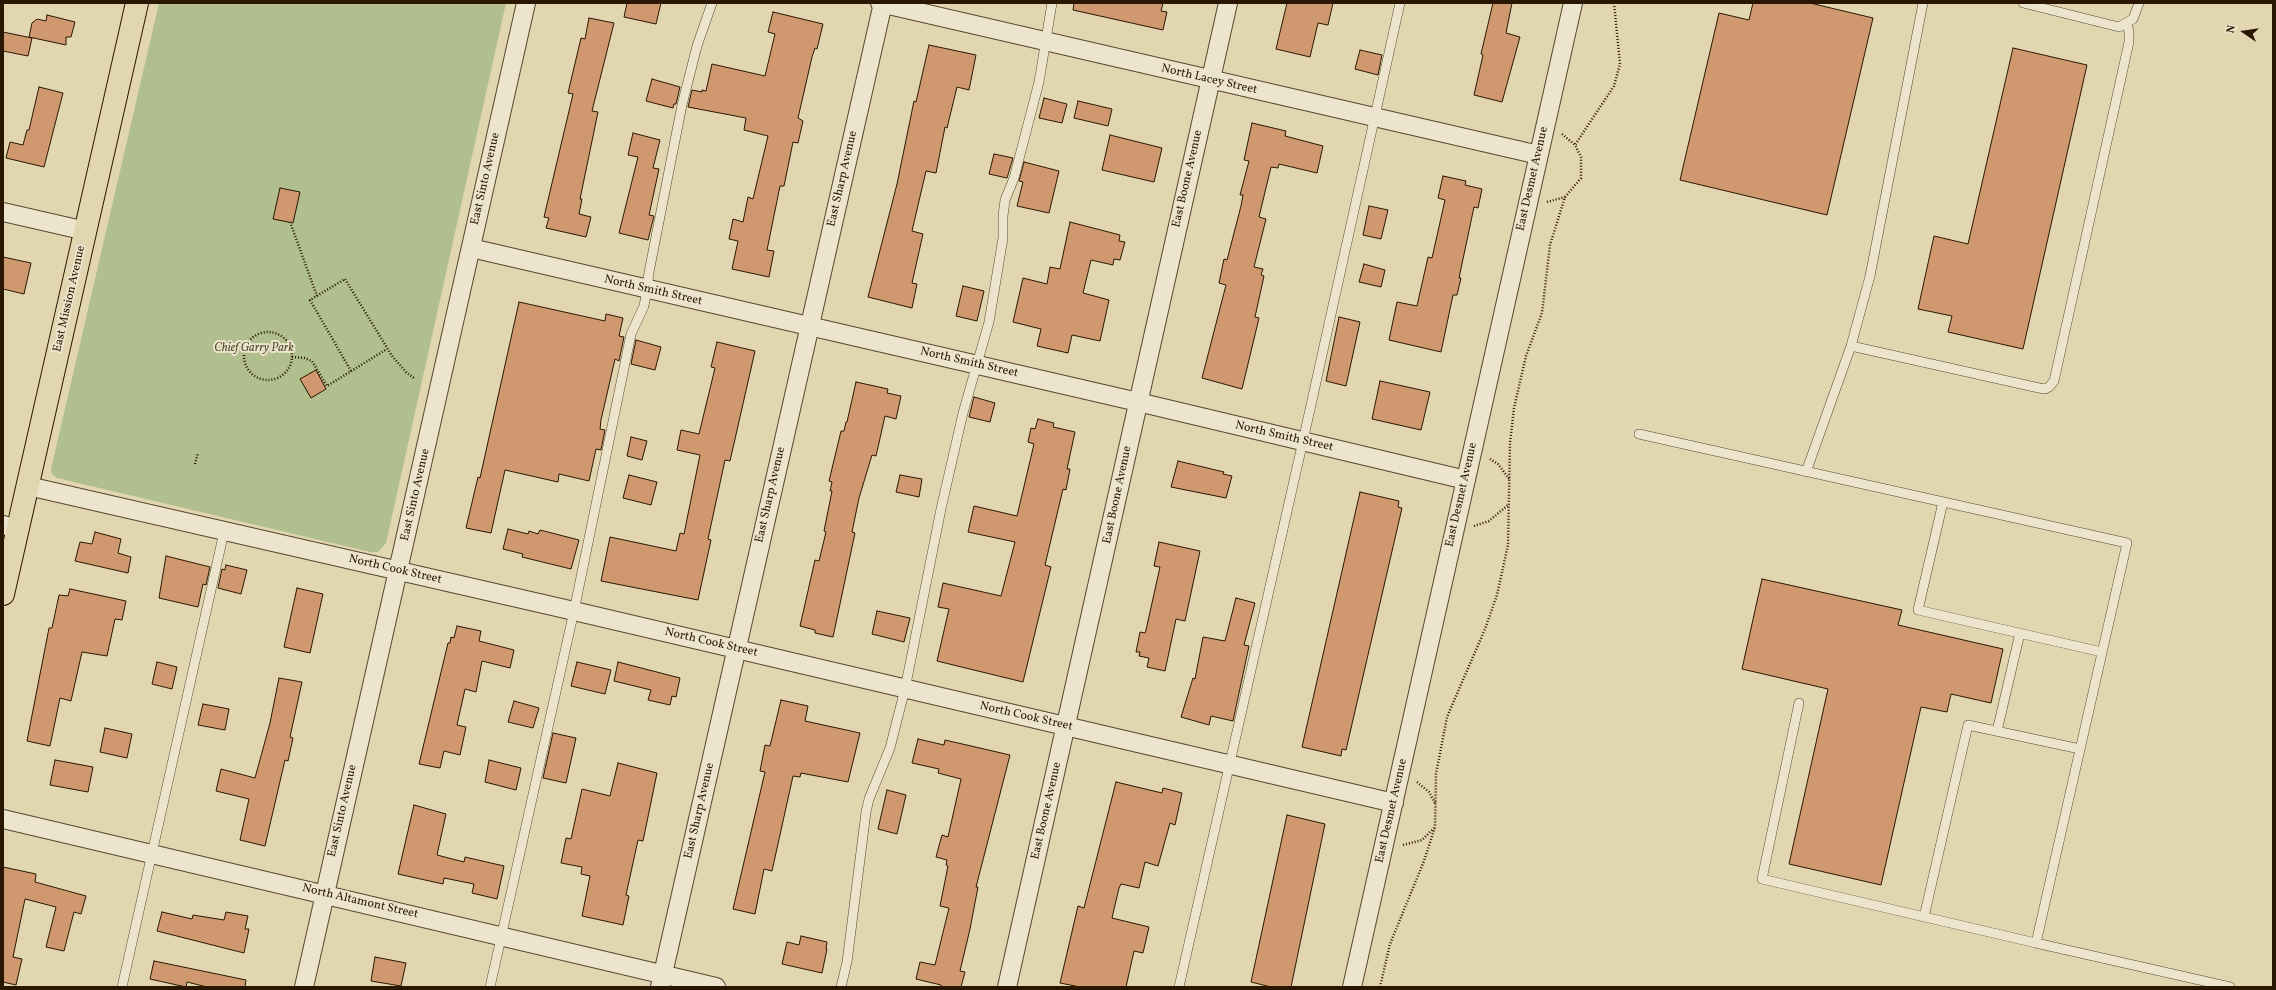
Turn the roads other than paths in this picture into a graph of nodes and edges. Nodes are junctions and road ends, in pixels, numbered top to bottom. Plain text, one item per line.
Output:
1 (138, 3) edge
2 (526, 3) edge
3 (712, 3) edge
4 (882, 3) edge
5 (1052, 3) edge
6 (1228, 3) edge
7 (1400, 3) edge
8 (1573, 3) edge
9 (1922, 3) edge
10 (2023, 3) edge
11 (2139, 3) edge
12 (2127, 24) junction
13 (1046, 41) junction
14 (1210, 80) junction
15 (1376, 119) junction
16 (1539, 155) junction
17 (3, 212) edge
18 (86, 231) junction
19 (471, 248) junction
20 (647, 290) junction
21 (810, 327) junction
22 (1851, 346) junction
23 (977, 366) junction
24 (1138, 402) junction
25 (1639, 434) dead end
26 (1304, 441) junction
27 (1806, 472) junction
28 (1466, 480) junction
29 (28, 486) junction
30 (1943, 502) junction
31 (11, 527) edge
32 (224, 532) junction
33 (399, 571) junction
34 (3, 594) edge
35 (574, 610) junction
36 (2020, 633) junction
37 (736, 649) junction
38 (2102, 652) junction
39 (905, 689) junction
40 (1799, 703) dead end
41 (1066, 726) junction
42 (1997, 731) junction
43 (2080, 749) junction
44 (1229, 765) junction
45 (1394, 803) junction
46 (3, 819) edge
47 (153, 854) junction
48 (324, 894) junction
49 (1924, 917) junction
50 (502, 936) junction
51 (2036, 943) junction
52 (662, 981) edge
53 (122, 987) edge
54 (304, 987) edge
55 (490, 987) edge
56 (716, 987) edge
57 (841, 987) edge
58 (1007, 987) edge
59 (1179, 987) edge
60 (1352, 987) edge
61 (2230, 987) edge

1 - 18 main road, East Mission Avenue
2 - 19 street, East Sinto Avenue
3 - 20 lane
4 - 13 street, North Lacey Street
4 - 21 street, East Sharp Avenue
5 - 13 lane
6 - 14 street, East Boone Avenue
7 - 15 lane
8 - 16 street, East Desmet Avenue
9 - 22 lane
10 - 12 lane
11 - 12 lane
12 - 22 lane
13 - 14 street, North Lacey Street
13 - 23 lane
14 - 15 street, North Lacey Street
14 - 24 street, East Boone Avenue
15 - 16 street, North Lacey Street
15 - 26 lane
16 - 28 street, East Desmet Avenue
17 - 18 street
18 - 29 main road, East Mission Avenue
19 - 20 street, North Smith Street
19 - 33 street, East Sinto Avenue
20 - 21 street, North Smith Street
20 - 35 lane
21 - 23 street, North Smith Street
21 - 37 street, East Sharp Avenue
22 - 27 lane
23 - 24 street, North Smith Street
23 - 39 lane
24 - 26 street, North Smith Street
24 - 41 street, East Boone Avenue
25 - 27 lane
26 - 28 street, North Smith Street
26 - 44 lane
27 - 30 lane
28 - 45 street, East Desmet Avenue
29 - 31 main road, East Mission Avenue
29 - 32 street, North Cook Street
30 - 36 lane
30 - 38 lane
31 - 34 main road, East Mission Avenue
32 - 33 street, North Cook Street
32 - 47 lane
33 - 35 street, North Cook Street
33 - 48 street, East Sinto Avenue
35 - 37 street, North Cook Street
35 - 50 lane
36 - 38 lane
36 - 42 lane
37 - 39 street, North Cook Street
37 - 52 street, East Sharp Avenue
38 - 43 lane
39 - 41 street, North Cook Street
39 - 57 lane
40 - 49 lane
41 - 44 street, North Cook Street
41 - 58 street, East Boone Avenue
42 - 43 lane
42 - 49 lane
43 - 51 lane
44 - 45 street, North Cook Street
44 - 59 lane
45 - 60 street, East Desmet Avenue
46 - 47 street, North Altamont Street
47 - 48 street, North Altamont Street
47 - 53 lane
48 - 50 street, North Altamont Street
48 - 54 street, East Sinto Avenue
49 - 51 lane
50 - 52 street, North Altamont Street
50 - 55 lane
51 - 61 lane
52 - 56 street, North Altamont Street

